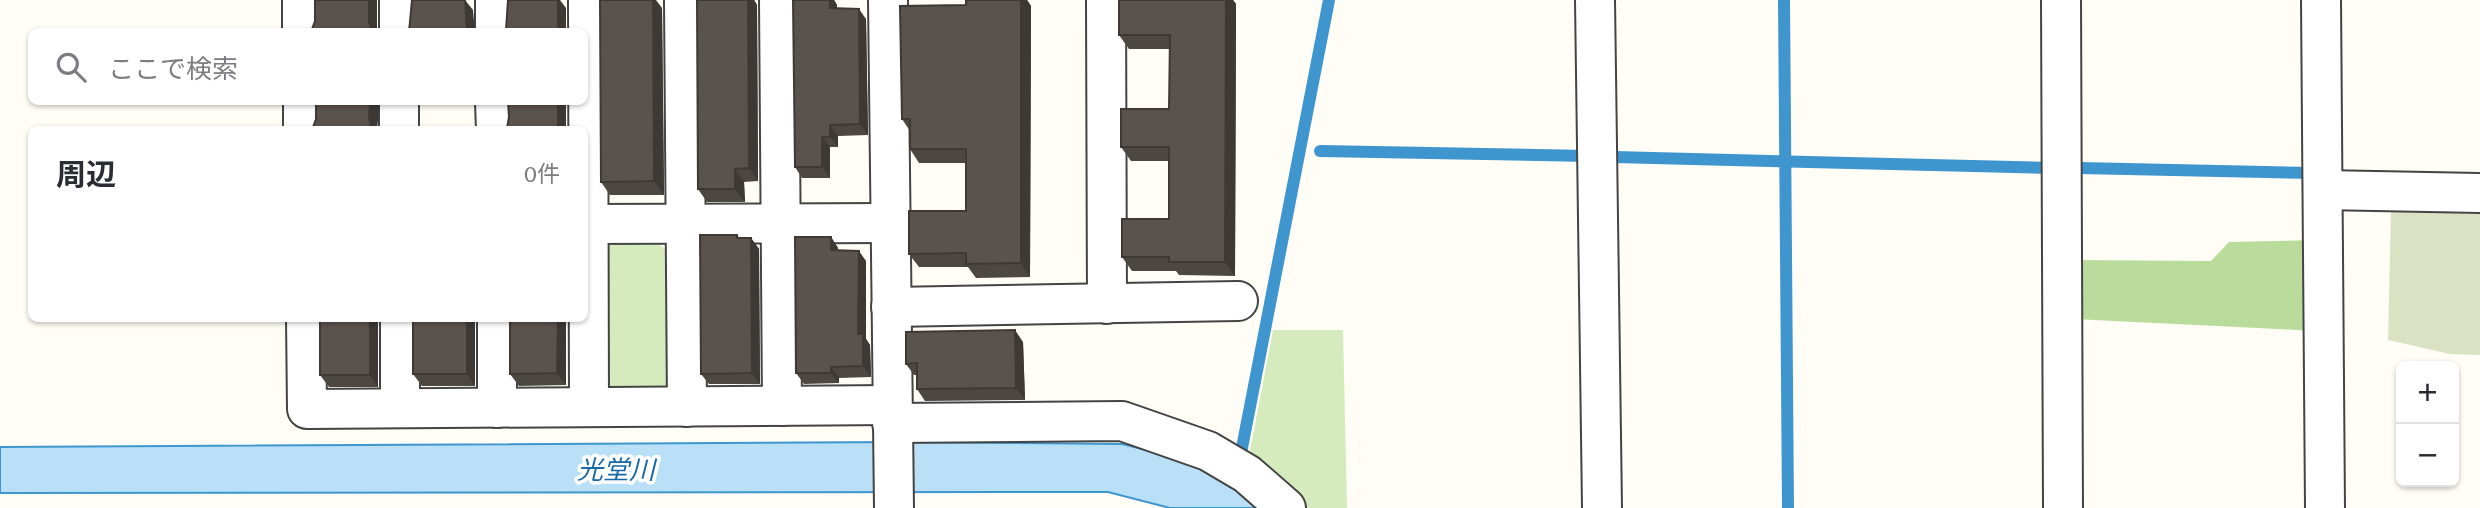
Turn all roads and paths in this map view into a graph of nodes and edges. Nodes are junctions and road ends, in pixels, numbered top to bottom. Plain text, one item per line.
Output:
1 (302, 0) edge
2 (399, 0) edge
3 (495, 0) edge
4 (588, 0) edge
5 (684, 0) edge
6 (779, 0) edge
7 (888, 0) edge
8 (1106, 0) edge
9 (1595, 0) edge
10 (2061, 0) edge
11 (2322, 0) edge
12 (302, 28) edge
13 (399, 28) edge
14 (495, 28) edge
15 (588, 28) edge
16 (303, 105) edge
17 (399, 105) edge
18 (495, 105) edge
19 (587, 105) edge
20 (303, 126) edge
21 (399, 126) edge
22 (496, 126) edge
23 (587, 126) edge
24 (2323, 191) junction
25 (2480, 193) edge
26 (781, 223) junction
27 (890, 223) junction
28 (588, 224) edge
29 (686, 224) junction
30 (1238, 301) dead end
31 (1107, 303) junction
32 (891, 307) junction
33 (306, 322) edge
34 (400, 322) edge
35 (497, 322) edge
36 (588, 322) edge
37 (782, 406) junction
38 (589, 407) junction
39 (687, 407) junction
40 (400, 408) junction
41 (497, 408) junction
42 (892, 414) junction
43 (894, 508) edge
44 (1286, 508) edge
45 (1602, 508) edge
46 (2063, 508) edge
47 (2325, 508) edge

1 - 12 street
2 - 13 street
3 - 14 street
4 - 15 street
5 - 29 street
6 - 26 street
7 - 27 street
8 - 31 street
9 - 45 street
10 - 46 street
11 - 24 street
16 - 20 street
17 - 21 street
18 - 22 street
19 - 23 street
24 - 25 street
24 - 47 street
26 - 27 street
26 - 29 street
26 - 37 street
27 - 32 street
28 - 29 street
29 - 39 street
30 - 31 street
31 - 32 street
32 - 42 street
33 - 40 street
34 - 40 street
35 - 41 street
36 - 38 street
37 - 39 street
37 - 42 street
38 - 39 street
38 - 41 street
40 - 41 street
42 - 43 street
42 - 44 street

